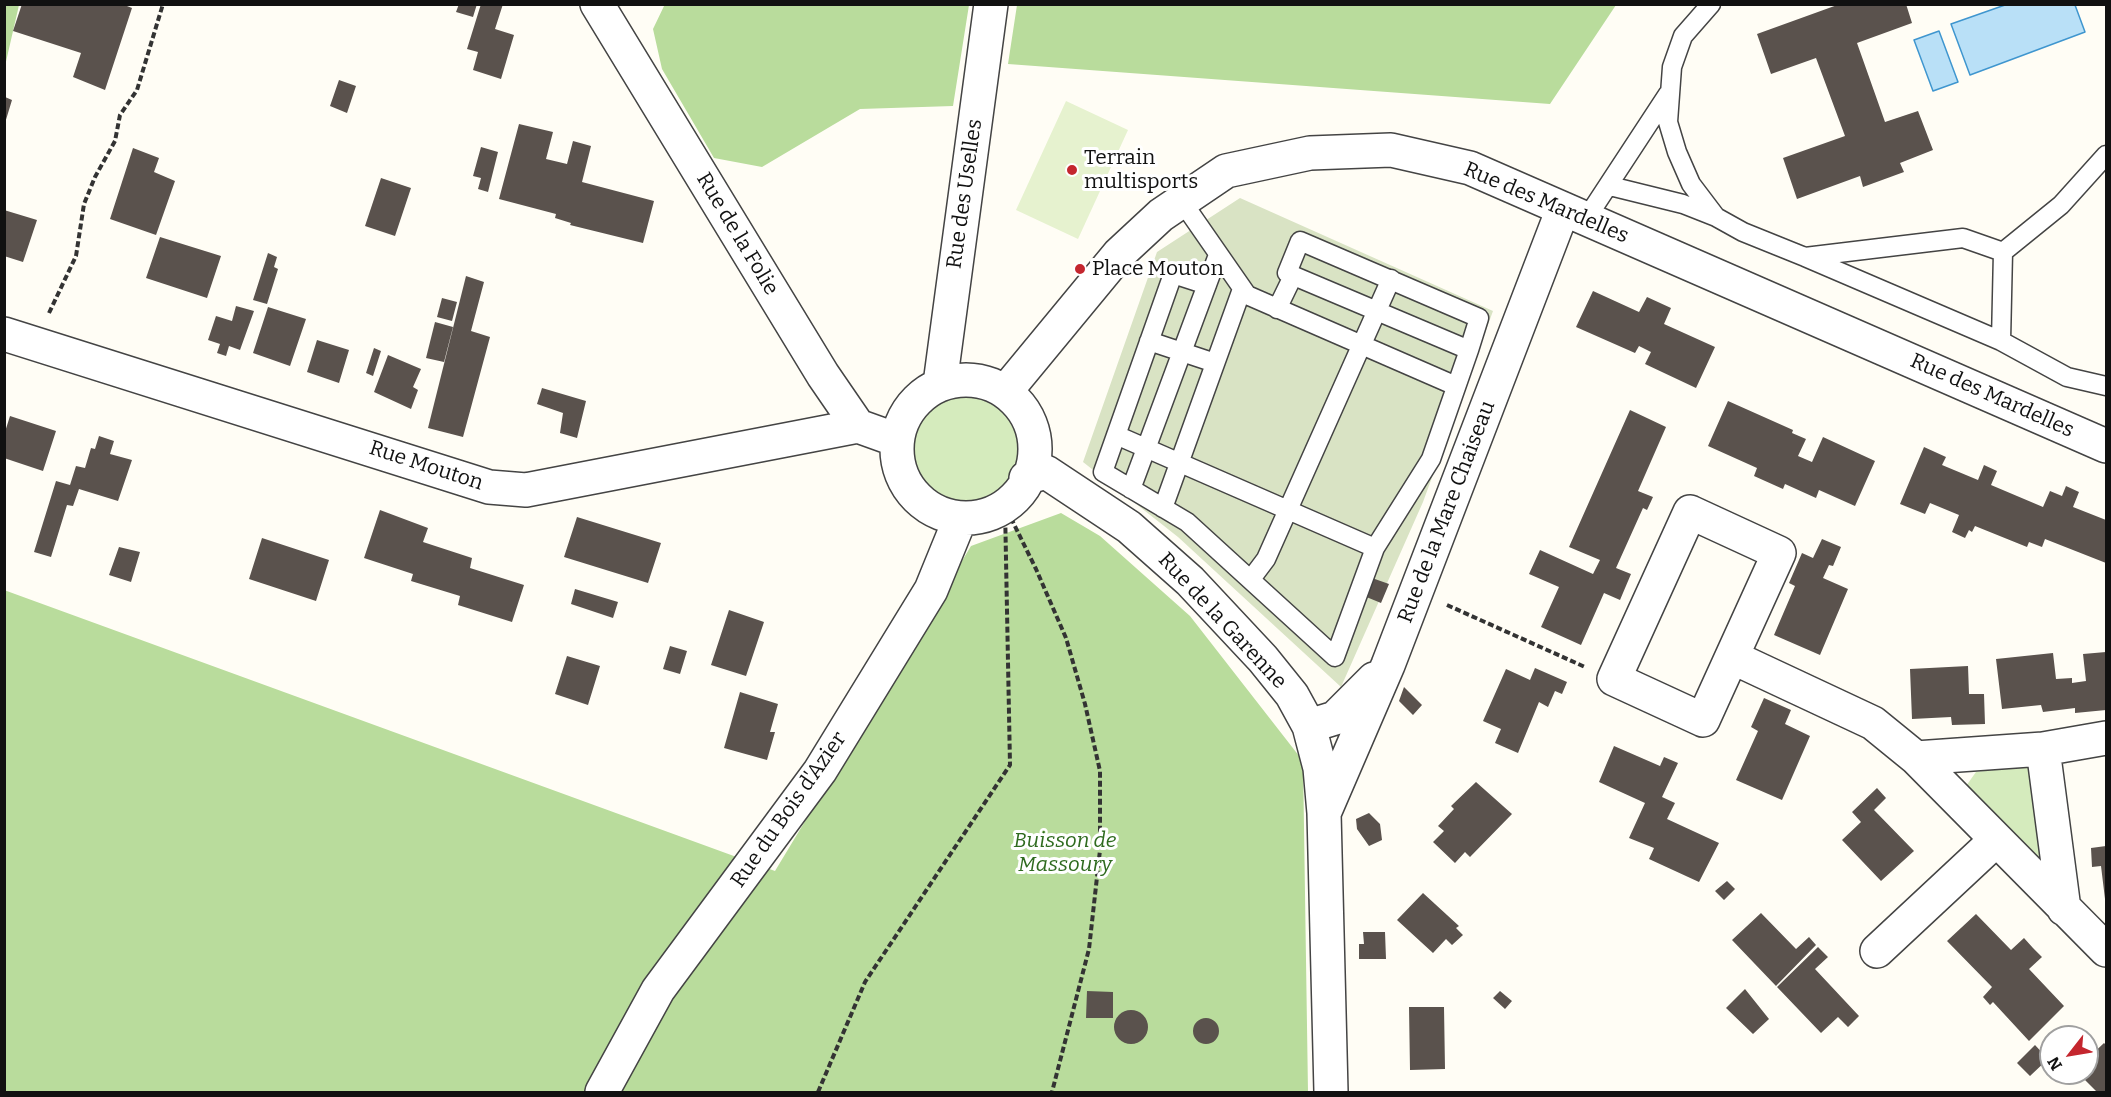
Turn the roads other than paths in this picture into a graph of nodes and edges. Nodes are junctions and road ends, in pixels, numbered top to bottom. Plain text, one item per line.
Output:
1 (597, 4) edge
2 (991, 4) edge
3 (1711, 4) edge
4 (1668, 94) junction
5 (2106, 155) edge
6 (1610, 186) junction
7 (1181, 200) junction
8 (1574, 214) junction
9 (1716, 217) junction
10 (2003, 252) junction
11 (1218, 255) junction
12 (1805, 257) junction
13 (1293, 276) junction
14 (1391, 279) junction
15 (1206, 285) junction
16 (1242, 289) junction
17 (1277, 309) junction
18 (1377, 311) junction
19 (20, 338) edge
20 (1149, 341) junction
21 (2001, 341) junction
22 (1362, 346) junction
23 (1469, 350) junction
24 (1182, 352) junction
25 (1215, 363) junction
26 (940, 384) junction
27 (1456, 386) junction
28 (2106, 386) edge
29 (1002, 390) junction
30 (858, 426) junction
31 (1116, 435) junction
32 (897, 440) junction
33 (2106, 446) edge
34 (1147, 448) junction
35 (1179, 463) junction
36 (1026, 478) junction
37 (1131, 489) junction
38 (1163, 508) junction
39 (1288, 511) junction
40 (960, 519) junction
41 (1375, 548) junction
42 (1251, 579) junction
43 (1732, 657) junction
44 (1388, 665) junction
45 (1309, 726) junction
46 (2106, 738) edge
47 (2043, 749) junction
48 (1916, 758) junction
49 (1324, 813) junction
50 (1996, 840) junction
51 (2064, 909) junction
52 (2106, 950) edge
53 (1877, 951) dead end
54 (602, 1092) edge
55 (1332, 1092) edge

1 - 30 street, Rue de la Folie
2 - 26 street, Rue des Uselles
3 - 4 lane
4 - 6 lane
4 - 9 lane
5 - 10 lane
6 - 8 lane
6 - 9 lane
7 - 8 street, Rue des Mardelles
7 - 11 lane
7 - 29 street, Rue des Mardelles
8 - 33 street, Rue des Mardelles
8 - 44 street, Rue de la Mare Chaiseau
9 - 12 lane
10 - 12 lane
10 - 21 lane
11 - 15 lane
11 - 16 lane
12 - 21 lane
13 - 14 lane
13 - 17 lane
13 - 18 lane
14 - 18 lane
14 - 23 lane
15 - 20 lane
15 - 24 lane
16 - 17 lane
16 - 25 lane
17 - 22 lane
18 - 22 lane
18 - 23 lane
19 - 30 street, Rue Mouton
20 - 24 lane
20 - 31 lane
21 - 28 lane
22 - 27 lane
22 - 39 lane
23 - 27 lane
24 - 25 lane
24 - 34 lane
25 - 35 lane
26 - 29 street
26 - 32 street
27 - 41 lane
29 - 36 street
30 - 32 street
31 - 34 lane
31 - 37 lane
32 - 40 street
34 - 35 lane
34 - 37 lane
35 - 38 lane
35 - 39 lane
36 - 40 street
36 - 45 street, Rue de la Garenne
37 - 38 lane
38 - 42 lane
39 - 41 lane
39 - 42 lane
40 - 54 street, Rue du Bois d'Azier
41 - 42 lane
43 - 43 street
43 - 48 street
44 - 45 street
44 - 49 street, Rue de la Mare Chaiseau
45 - 49 street, Rue de la Garenne
46 - 47 street
47 - 48 street
47 - 51 street
48 - 50 street
49 - 55 street, Rue de la Garenne
50 - 51 street
50 - 53 street
51 - 52 street

